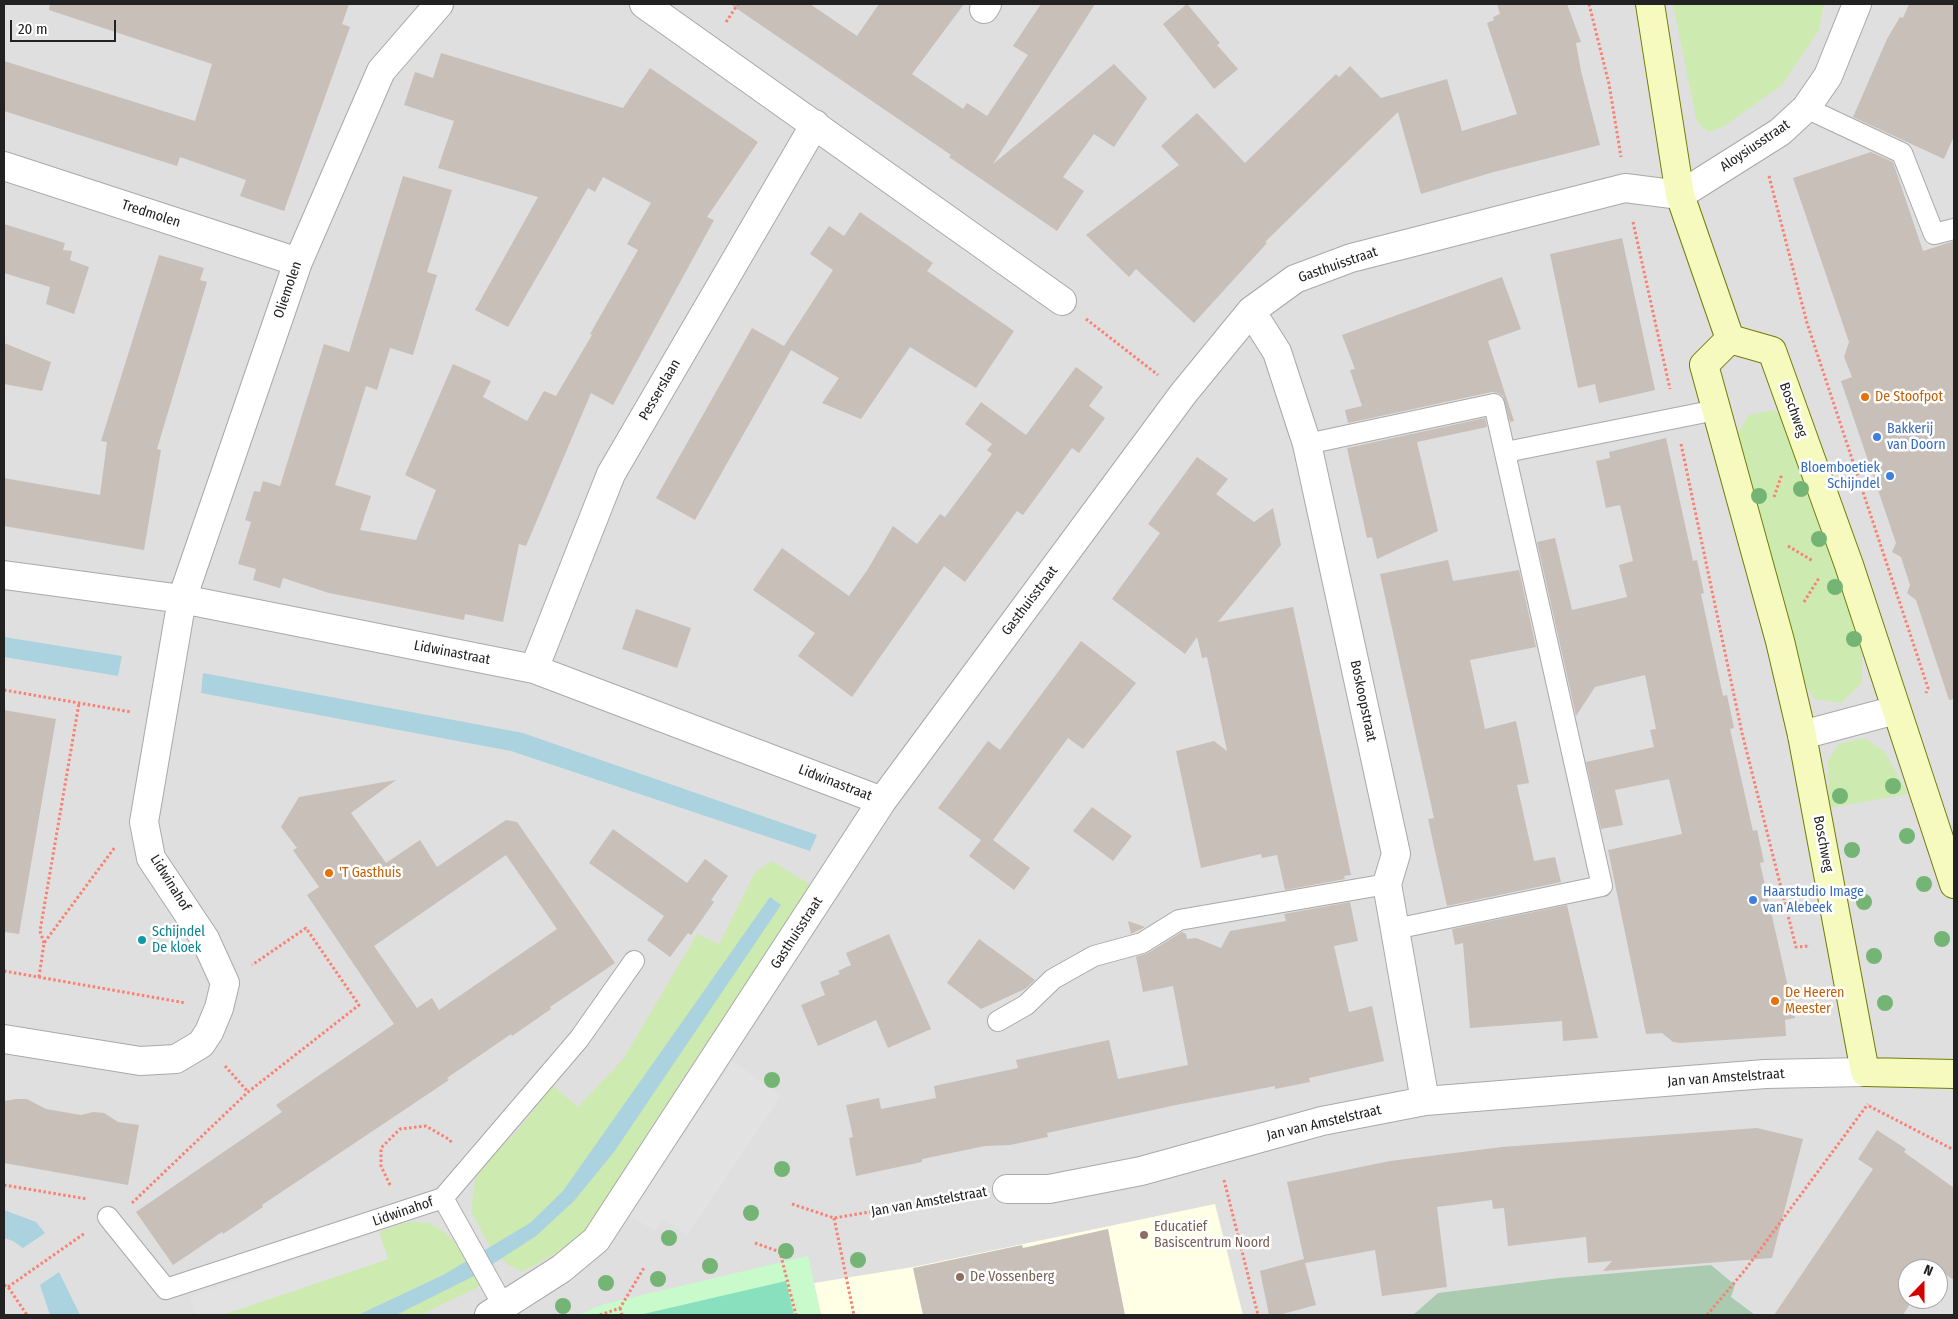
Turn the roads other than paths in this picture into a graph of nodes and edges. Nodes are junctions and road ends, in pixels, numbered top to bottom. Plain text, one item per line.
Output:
1 (439, 4) edge
2 (644, 4) edge
3 (1650, 4) edge
4 (1857, 4) edge
5 (1806, 108) junction
6 (815, 124) junction
7 (4, 166) edge
8 (1680, 195) junction
9 (1954, 229) edge
10 (298, 262) junction
11 (1062, 301) road end
12 (1251, 311) junction
13 (1730, 339) junction
14 (1716, 410) junction
15 (1307, 444) junction
16 (1506, 452) junction
17 (4, 575) edge
18 (182, 599) junction
19 (534, 669) junction
20 (1896, 710) junction
21 (1802, 735) junction
22 (882, 801) junction
23 (1387, 884) junction
24 (1954, 884) edge
25 (1395, 929) junction
26 (634, 961) dead end
27 (998, 1021) dead end
28 (4, 1038) edge
29 (1866, 1072) junction
30 (1954, 1074) edge
31 (1425, 1101) junction
32 (1007, 1189) road end
33 (443, 1198) junction
34 (108, 1217) road end
35 (497, 1311) edge

1 - 10 street, Oliemolen
2 - 6 street
3 - 8 street
4 - 5 street, Aloysiusstraat
5 - 8 street, Aloysiusstraat
5 - 9 lane
6 - 11 street
6 - 19 street, Pesserslaan
7 - 10 street, Tredmolen
8 - 12 street, Gasthuisstraat
8 - 13 street
10 - 18 street, Oliemolen
12 - 15 street, Boskoopstraat
12 - 22 street, Gasthuisstraat
13 - 14 street, Boschweg
13 - 20 street, Boschweg
14 - 16 lane
14 - 21 street, Boschweg
15 - 16 lane
15 - 23 street, Boskoopstraat
16 - 25 lane
17 - 18 street, Lidwinastraat
18 - 19 street, Lidwinastraat
18 - 28 street, Lidwinahof
19 - 22 street, Lidwinastraat
20 - 21 street
20 - 24 street, Boschweg
21 - 29 street, Boschweg
22 - 35 street, Gasthuisstraat
23 - 25 street, Boskoopstraat
23 - 27 lane
25 - 31 street, Boskoopstraat
26 - 33 lane, Lidwinahof
29 - 30 street
29 - 31 street, Jan van Amstelstraat
31 - 32 street, Jan van Amstelstraat
33 - 34 lane, Lidwinahof
33 - 35 lane, Lidwinahof

